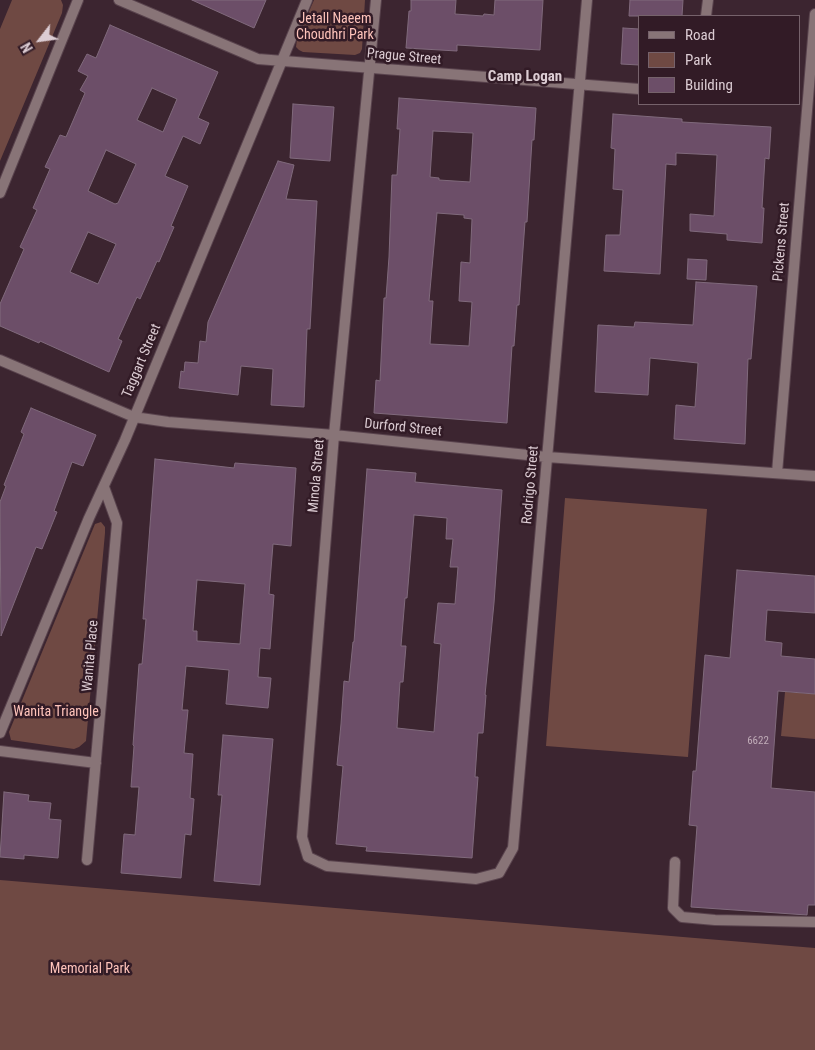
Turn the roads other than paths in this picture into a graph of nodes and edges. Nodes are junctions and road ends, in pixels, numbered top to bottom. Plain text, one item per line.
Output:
1 (78, 0) edge
2 (119, 0) edge
3 (308, 0) edge
4 (376, 0) edge
5 (587, 0) edge
6 (708, 0) edge
7 (815, 14) edge
8 (706, 15) edge
9 (282, 60) junction
10 (370, 69) junction
11 (580, 85) junction
12 (638, 88) edge
13 (807, 104) edge
14 (0, 193) edge
15 (0, 360) edge
16 (134, 417) junction
17 (334, 435) junction
18 (547, 457) junction
19 (777, 473) junction
20 (815, 476) edge
21 (104, 487) junction
22 (0, 733) edge
23 (0, 750) edge
24 (96, 763) junction
25 (87, 860) dead end
26 (675, 862) dead end
27 (404, 873) joint
28 (815, 922) edge

1 - 14 street
2 - 9 street, Prague Street
3 - 9 street, Taggart Street
4 - 10 street, Minola Street
5 - 11 street, Rodrigo Street
6 - 8 street
7 - 13 street, Pickens Street
9 - 10 street, Prague Street
9 - 16 street, Taggart Street
10 - 11 street, Prague Street
10 - 17 street, Minola Street
11 - 12 street, Prague Street
11 - 18 street, Rodrigo Street
13 - 19 street, Pickens Street
15 - 16 street, Durford Street
16 - 17 street, Durford Street
16 - 21 street, Taggart Street
17 - 18 street, Durford Street
17 - 27 street, Minola Street
18 - 19 street, Durford Street
18 - 27 street, Rodrigo Street
19 - 20 street, Durford Street
21 - 22 street, Taggart Street
21 - 24 street, Wanita Place
23 - 24 street
24 - 25 street, Wanita Place
26 - 28 street

